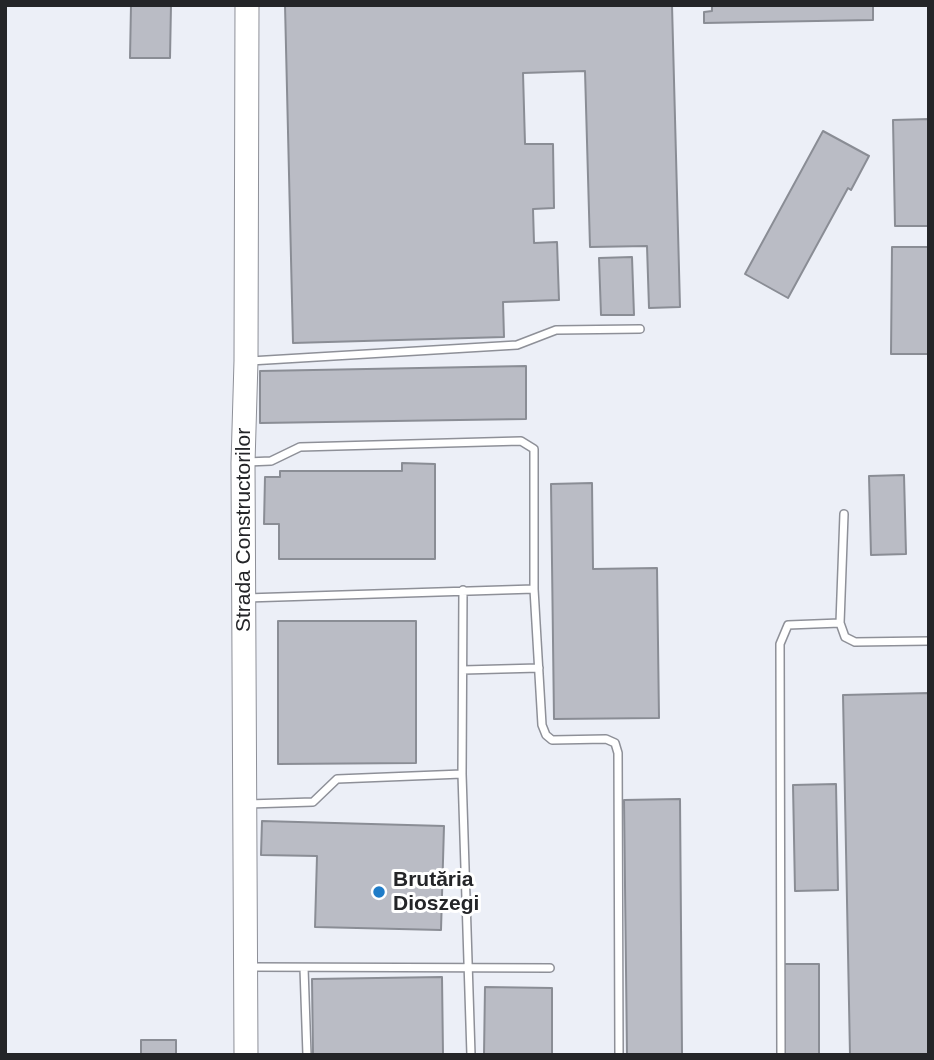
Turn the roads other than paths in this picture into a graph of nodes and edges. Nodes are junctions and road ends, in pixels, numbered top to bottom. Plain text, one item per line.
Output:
1 (247, 5) edge
2 (640, 329) dead end
3 (246, 361) junction
4 (243, 463) junction
5 (844, 514) dead end
6 (534, 589) junction
7 (463, 590) junction
8 (245, 598) junction
9 (840, 623) junction
10 (929, 641) edge
11 (539, 668) junction
12 (463, 670) junction
13 (462, 774) junction
14 (245, 804) junction
15 (246, 967) junction
16 (469, 967) junction
17 (304, 968) junction
18 (550, 968) dead end
19 (246, 1055) edge
20 (307, 1055) edge
21 (471, 1055) edge
22 (619, 1055) edge
23 (781, 1055) edge

1 - 3 main road, Strada Constructorilor
2 - 3 lane
3 - 4 main road, Strada Constructorilor
4 - 6 lane
4 - 8 main road, Strada Constructorilor
5 - 9 lane
6 - 7 lane
6 - 11 lane
7 - 8 lane
7 - 12 lane
8 - 14 main road, Strada Constructorilor
9 - 10 lane
9 - 23 lane
11 - 12 lane
11 - 22 lane
12 - 13 lane
13 - 14 lane
13 - 16 lane
14 - 15 main road, Strada Constructorilor
15 - 17 lane
15 - 19 main road, Strada Constructorilor
16 - 17 lane
16 - 18 lane
16 - 21 lane
17 - 20 lane

